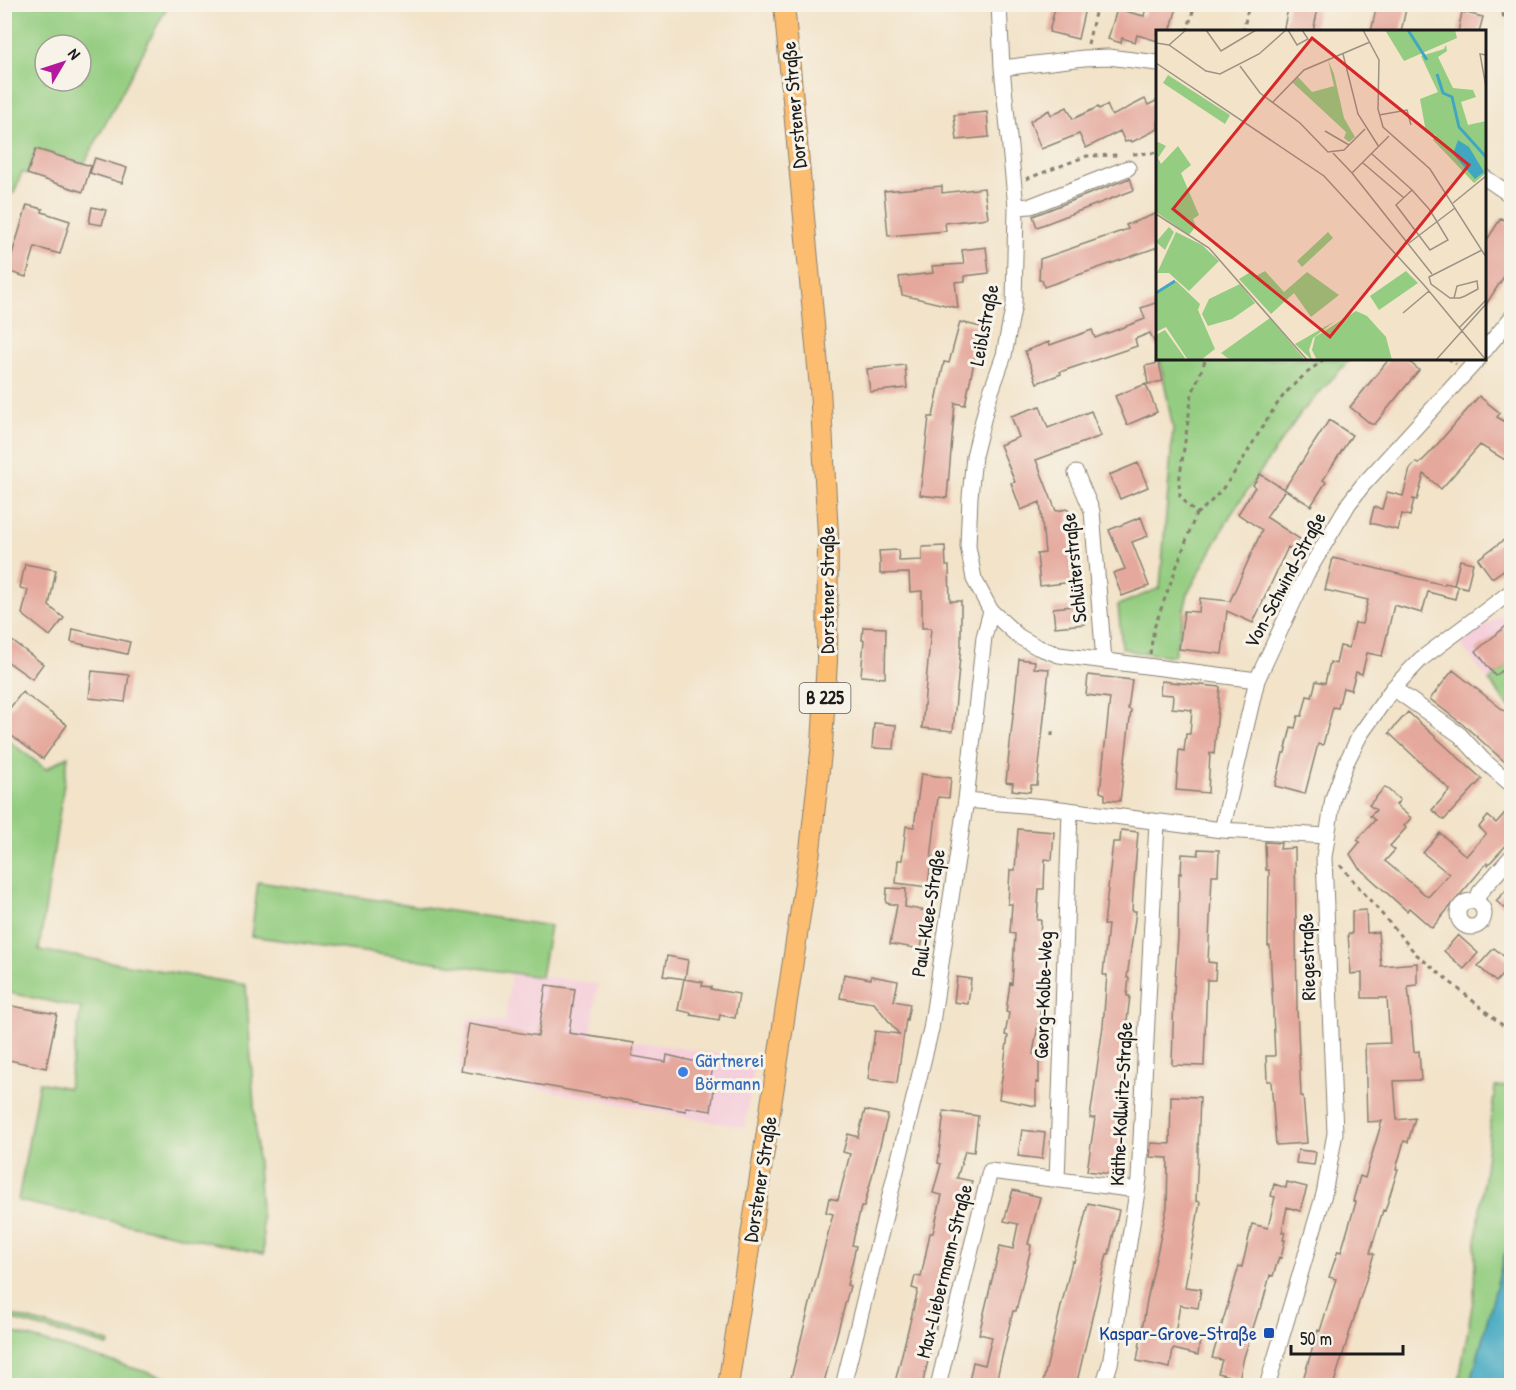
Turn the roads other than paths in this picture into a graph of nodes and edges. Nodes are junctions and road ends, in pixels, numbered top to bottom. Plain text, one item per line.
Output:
1 (784, 4) edge
2 (999, 4) edge
3 (1156, 63) edge
4 (1002, 68) junction
5 (1130, 161) road end
6 (1486, 178) edge
7 (1512, 196) edge
8 (1016, 207) junction
9 (1512, 317) edge
10 (1486, 350) edge
11 (1477, 360) edge
12 (1076, 473) dead end
13 (1512, 591) edge
14 (991, 611) junction
15 (1104, 661) junction
16 (1257, 680) junction
17 (1392, 688) junction
18 (1512, 785) edge
19 (966, 800) junction
20 (1070, 812) junction
21 (1157, 822) junction
22 (1222, 830) junction
23 (1327, 836) junction
24 (1512, 856) edge
25 (1476, 902) dead end
26 (1058, 1180) junction
27 (1137, 1190) junction
28 (728, 1386) edge
29 (843, 1386) edge
30 (938, 1386) edge
31 (1103, 1386) edge
32 (1267, 1386) edge

1 - 28 main road, Dorstener Straße / B 225
2 - 4 street, Leiblstraße
3 - 4 street
4 - 8 street, Leiblstraße
5 - 8 street
6 - 7 street
8 - 14 street, Leiblstraße
9 - 10 street
11 - 16 street, Von-Schwind-Straße
12 - 15 street, Schlüterstraße
13 - 17 street, Riegestraße
14 - 15 street, Leiblstraße
14 - 19 street
15 - 16 street, Leiblstraße
16 - 22 street, Von-Schwind-Straße
17 - 18 street
17 - 23 street, Riegestraße
19 - 20 street
19 - 29 street, Paul-Klee-Straße
20 - 21 street
20 - 26 street, Georg-Kolbe-Weg
21 - 22 street
21 - 27 street, Käthe-Kollwitz-Straße
22 - 23 street
23 - 32 street, Riegestraße
24 - 25 street
26 - 27 street, Max-Liebermann-Straße
26 - 30 street, Max-Liebermann-Straße
27 - 31 street, Käthe-Kollwitz-Straße

